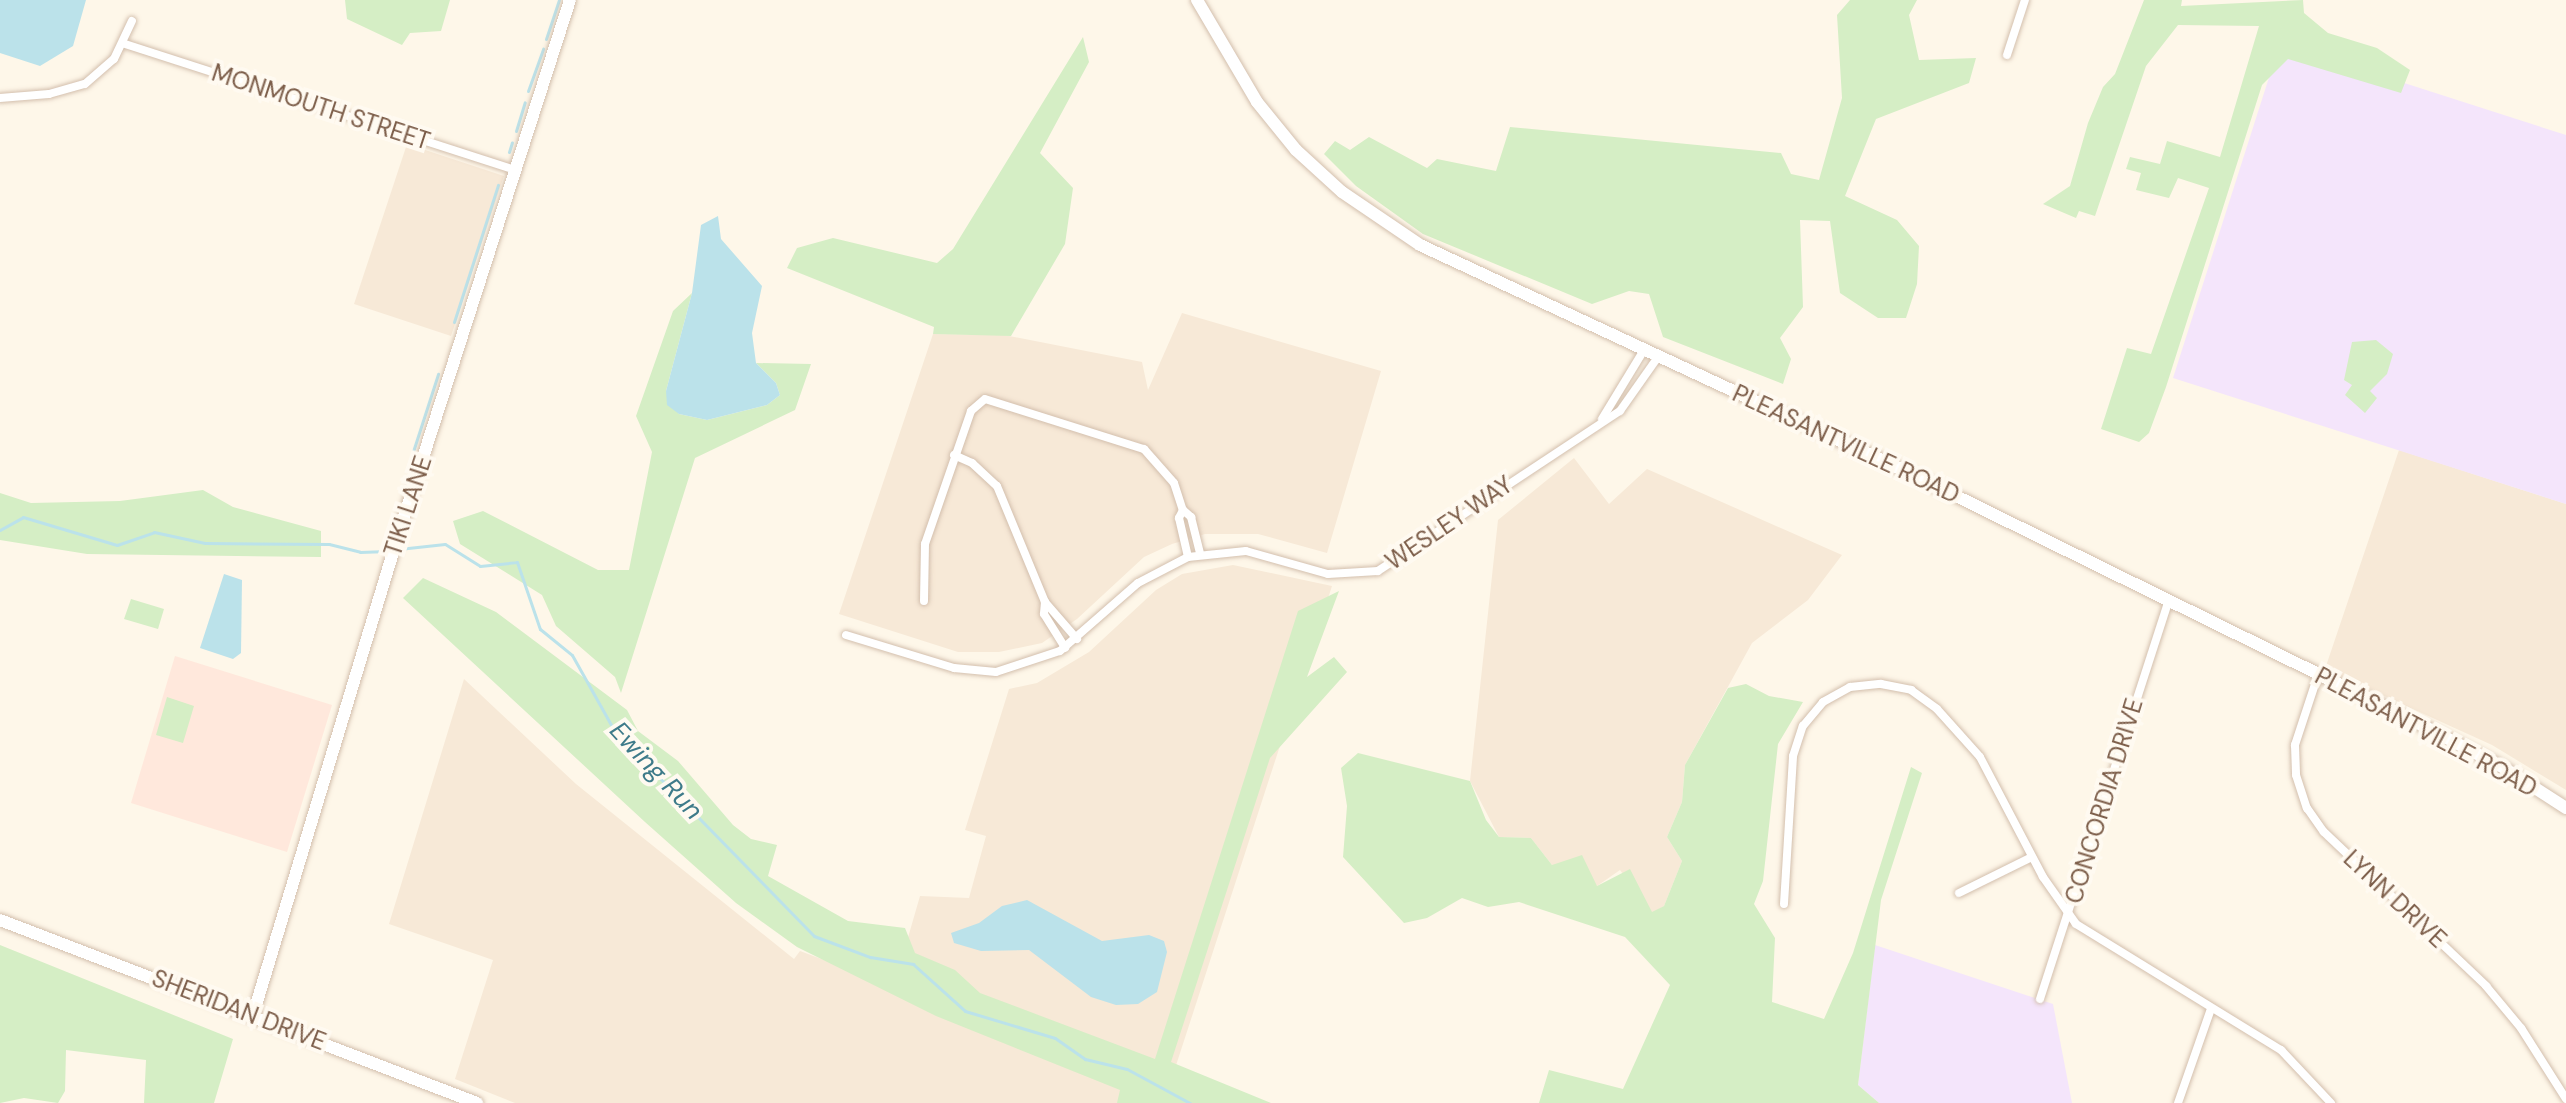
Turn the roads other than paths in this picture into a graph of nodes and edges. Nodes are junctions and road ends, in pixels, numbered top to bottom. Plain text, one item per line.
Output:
1 (570, 0) edge
2 (1197, 0) edge
3 (2025, 0) edge
4 (132, 21) dead end
5 (125, 44) junction
6 (2007, 55) dead end
7 (0, 98) edge
8 (516, 170) junction
9 (1644, 350) junction
10 (1658, 357) junction
11 (1601, 420) junction
12 (954, 455) junction
13 (1183, 510) junction
14 (1200, 554) junction
15 (1188, 557) junction
16 (924, 601) dead end
17 (1045, 602) junction
18 (2168, 603) junction
19 (846, 635) dead end
20 (1077, 639) junction
21 (1065, 648) junction
22 (2318, 675) junction
23 (2566, 808) edge
24 (2032, 857) junction
25 (1959, 893) dead end
26 (1784, 904) dead end
27 (2068, 915) junction
28 (0, 920) edge
29 (2040, 999) dead end
30 (2211, 1009) junction
31 (253, 1015) junction
32 (2566, 1099) edge
33 (477, 1103) edge
34 (2178, 1103) edge
35 (2331, 1103) edge

1 - 8 main road, TIKI LANE
2 - 9 main road, PLEASANTVILLE ROAD
3 - 6 street
4 - 5 street
5 - 7 street
5 - 8 street, MONMOUTH STREET
8 - 31 main road, TIKI LANE
9 - 10 main road, PLEASANTVILLE ROAD
9 - 11 street, WESLEY WAY
10 - 11 street, WESLEY WAY
10 - 18 main road, PLEASANTVILLE ROAD
11 - 14 street, WESLEY WAY
12 - 13 street
12 - 16 street
12 - 17 street
13 - 14 street
13 - 15 street
14 - 15 street, WESLEY WAY
15 - 20 street, WESLEY WAY
17 - 20 street
17 - 21 street
18 - 22 main road, PLEASANTVILLE ROAD
18 - 27 street, CONCORDIA DRIVE
19 - 21 street, WESLEY WAY
20 - 21 street, WESLEY WAY
22 - 23 main road, PLEASANTVILLE ROAD
22 - 32 street, LYNN DRIVE
24 - 25 street
24 - 26 street
24 - 27 street
27 - 29 street, CONCORDIA DRIVE
27 - 30 street
28 - 31 main road, SHERIDAN DRIVE
30 - 34 street
30 - 35 street
31 - 33 main road, SHERIDAN DRIVE

